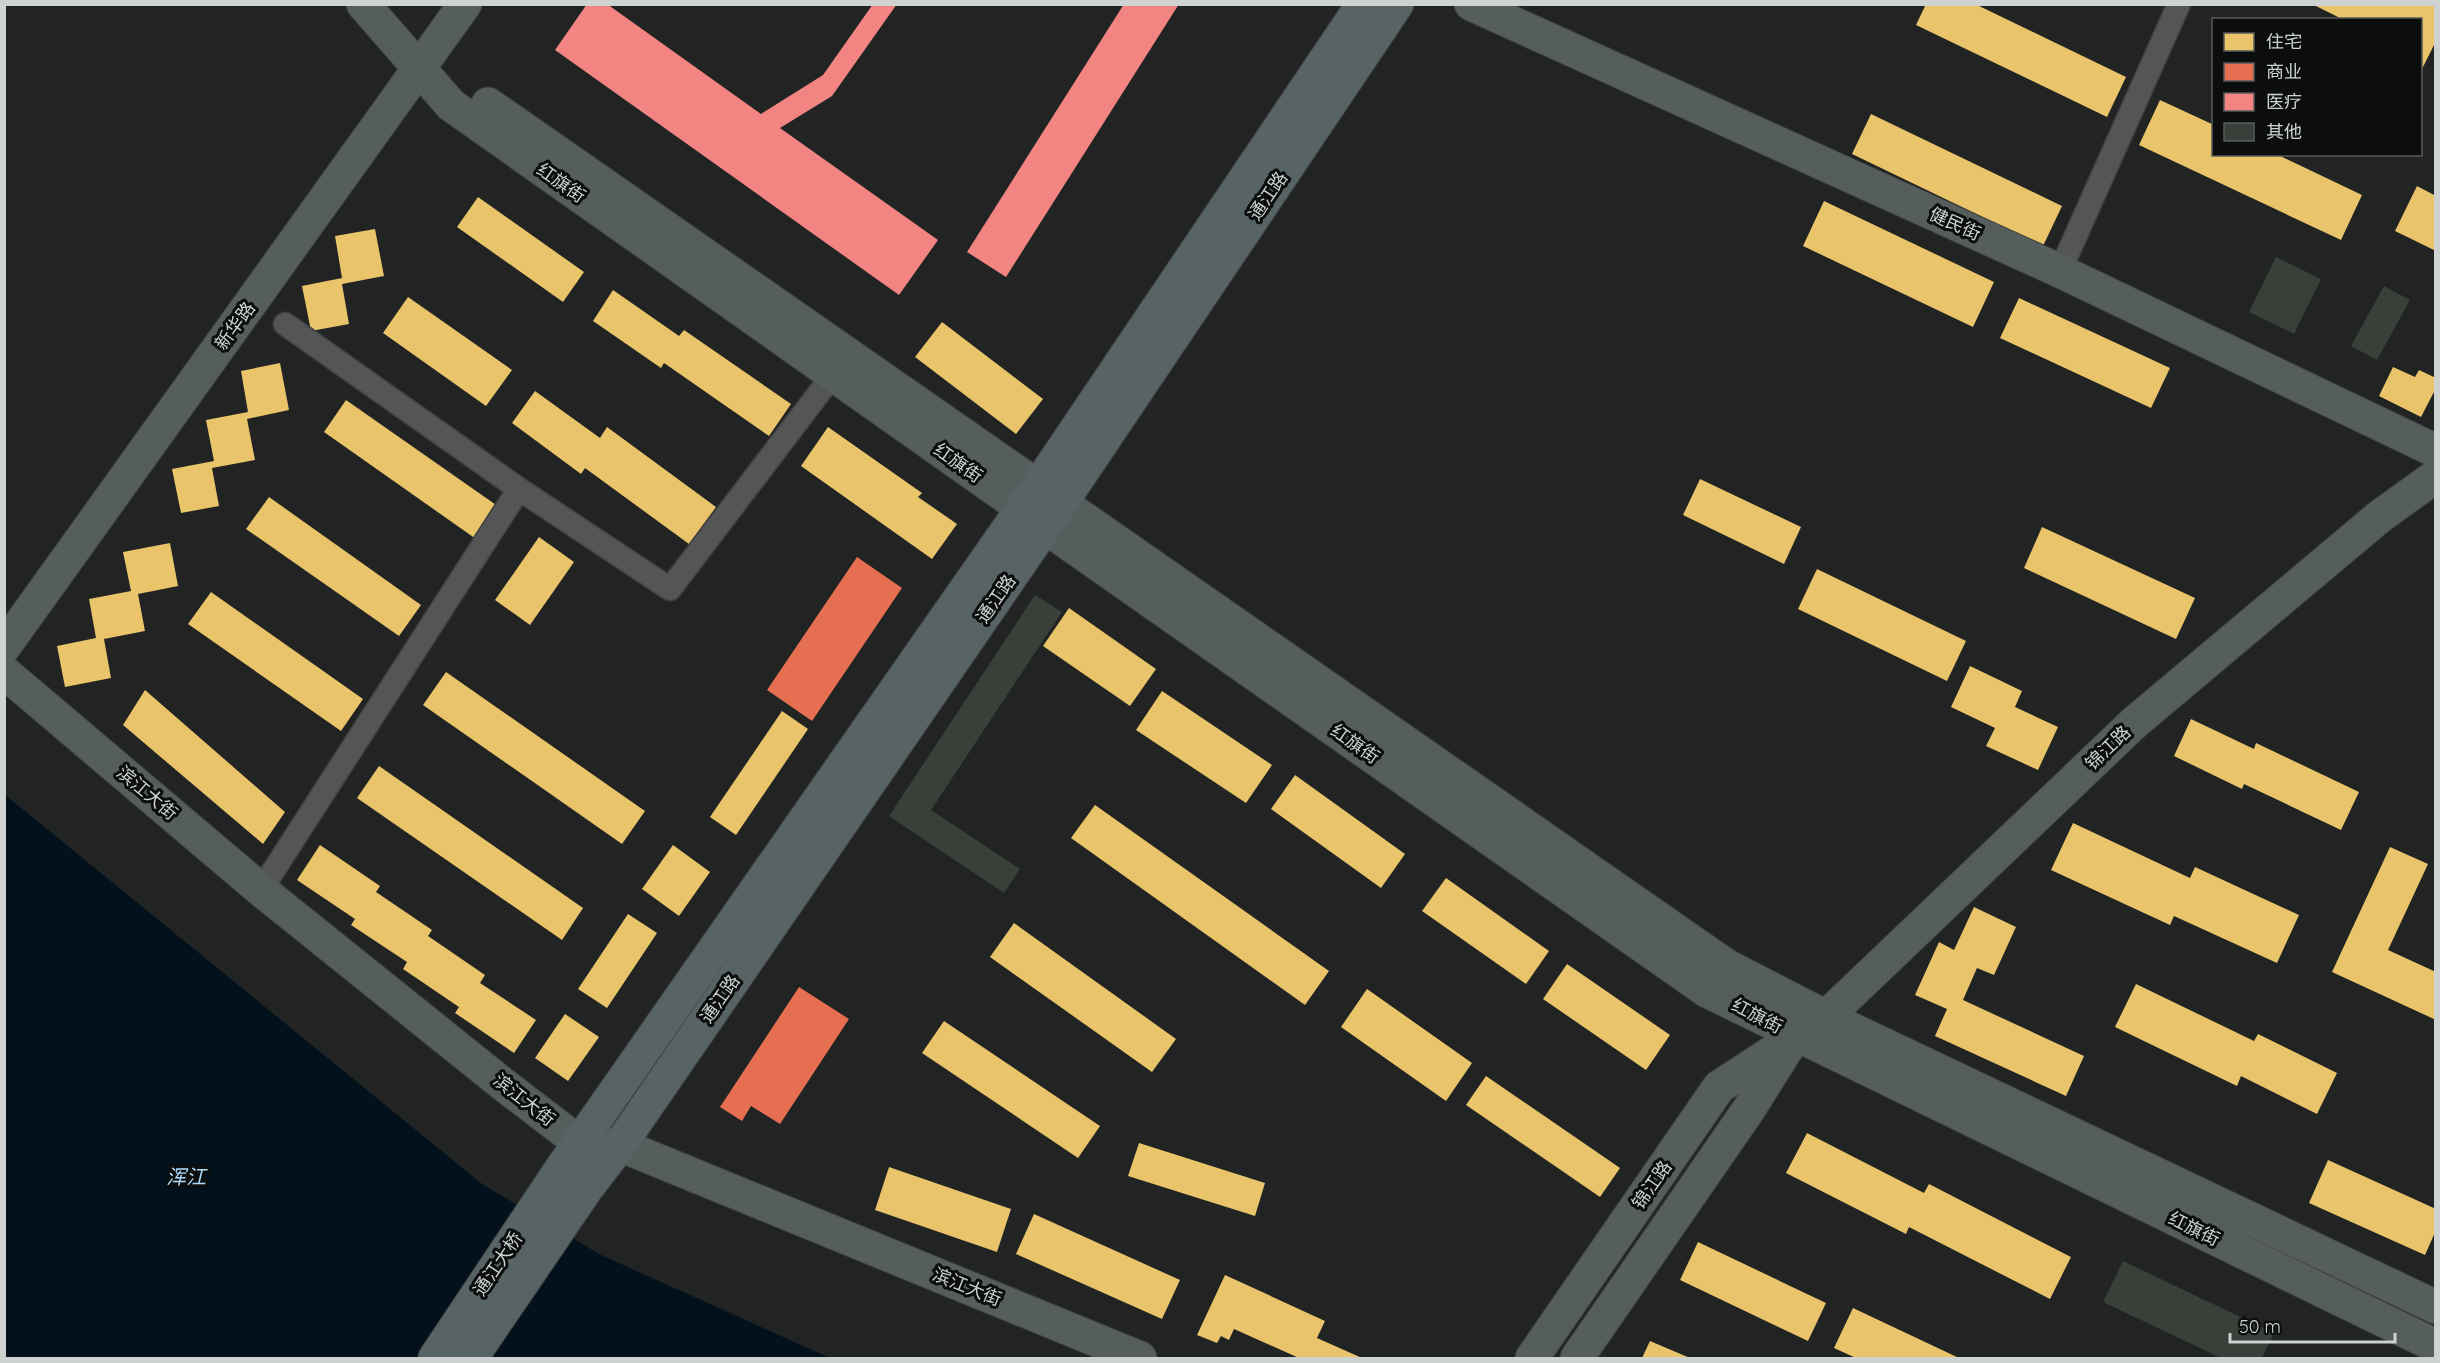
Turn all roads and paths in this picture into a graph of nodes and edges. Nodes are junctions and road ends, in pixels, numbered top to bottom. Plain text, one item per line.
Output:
1 (363, 4) edge
2 (465, 4) edge
3 (1363, 4) edge
4 (1397, 4) edge
5 (1472, 4) edge
6 (2179, 4) edge
7 (420, 68) junction
8 (2060, 272) junction
9 (285, 324) dead end
10 (832, 376) junction
11 (2436, 451) edge
12 (2436, 476) edge
13 (519, 489) junction
14 (1041, 506) junction
15 (4, 647) edge
16 (4, 672) edge
17 (261, 890) junction
18 (1826, 1017) junction
19 (1795, 1035) junction
20 (581, 1144) junction
21 (620, 1144) junction
22 (574, 1178) junction
23 (2436, 1307) edge
24 (2436, 1346) edge
25 (435, 1359) edge
26 (471, 1359) edge
27 (1140, 1359) edge
28 (1532, 1359) edge
29 (1577, 1359) edge

1 - 7 main road, 红旗街
2 - 7 main road, 新华路
3 - 14 main road, 通江路
4 - 14 main road, 通江路
5 - 8 main road, 健民街
6 - 8 street
7 - 10 main road, 红旗街
7 - 14 main road
7 - 15 main road, 新华路
8 - 11 main road, 健民街
9 - 13 street
10 - 13 street
10 - 14 main road, 红旗街
12 - 18 main road, 锦江路
13 - 17 street
14 - 18 main road
14 - 19 main road, 红旗街
14 - 20 main road, 通江路
14 - 21 main road, 通江路
16 - 17 main road, 滨江大街
17 - 20 main road, 滨江大街
18 - 19 main road, 锦江路
18 - 23 main road
19 - 24 main road, 红旗街
19 - 28 main road, 锦江路
19 - 29 main road, 锦江路
20 - 21 main road, 滨江大街
20 - 22 main road, 通江路
21 - 22 main road, 通江路
21 - 27 main road, 滨江大街
22 - 25 main road, 通江大桥
22 - 26 main road, 通江大桥

